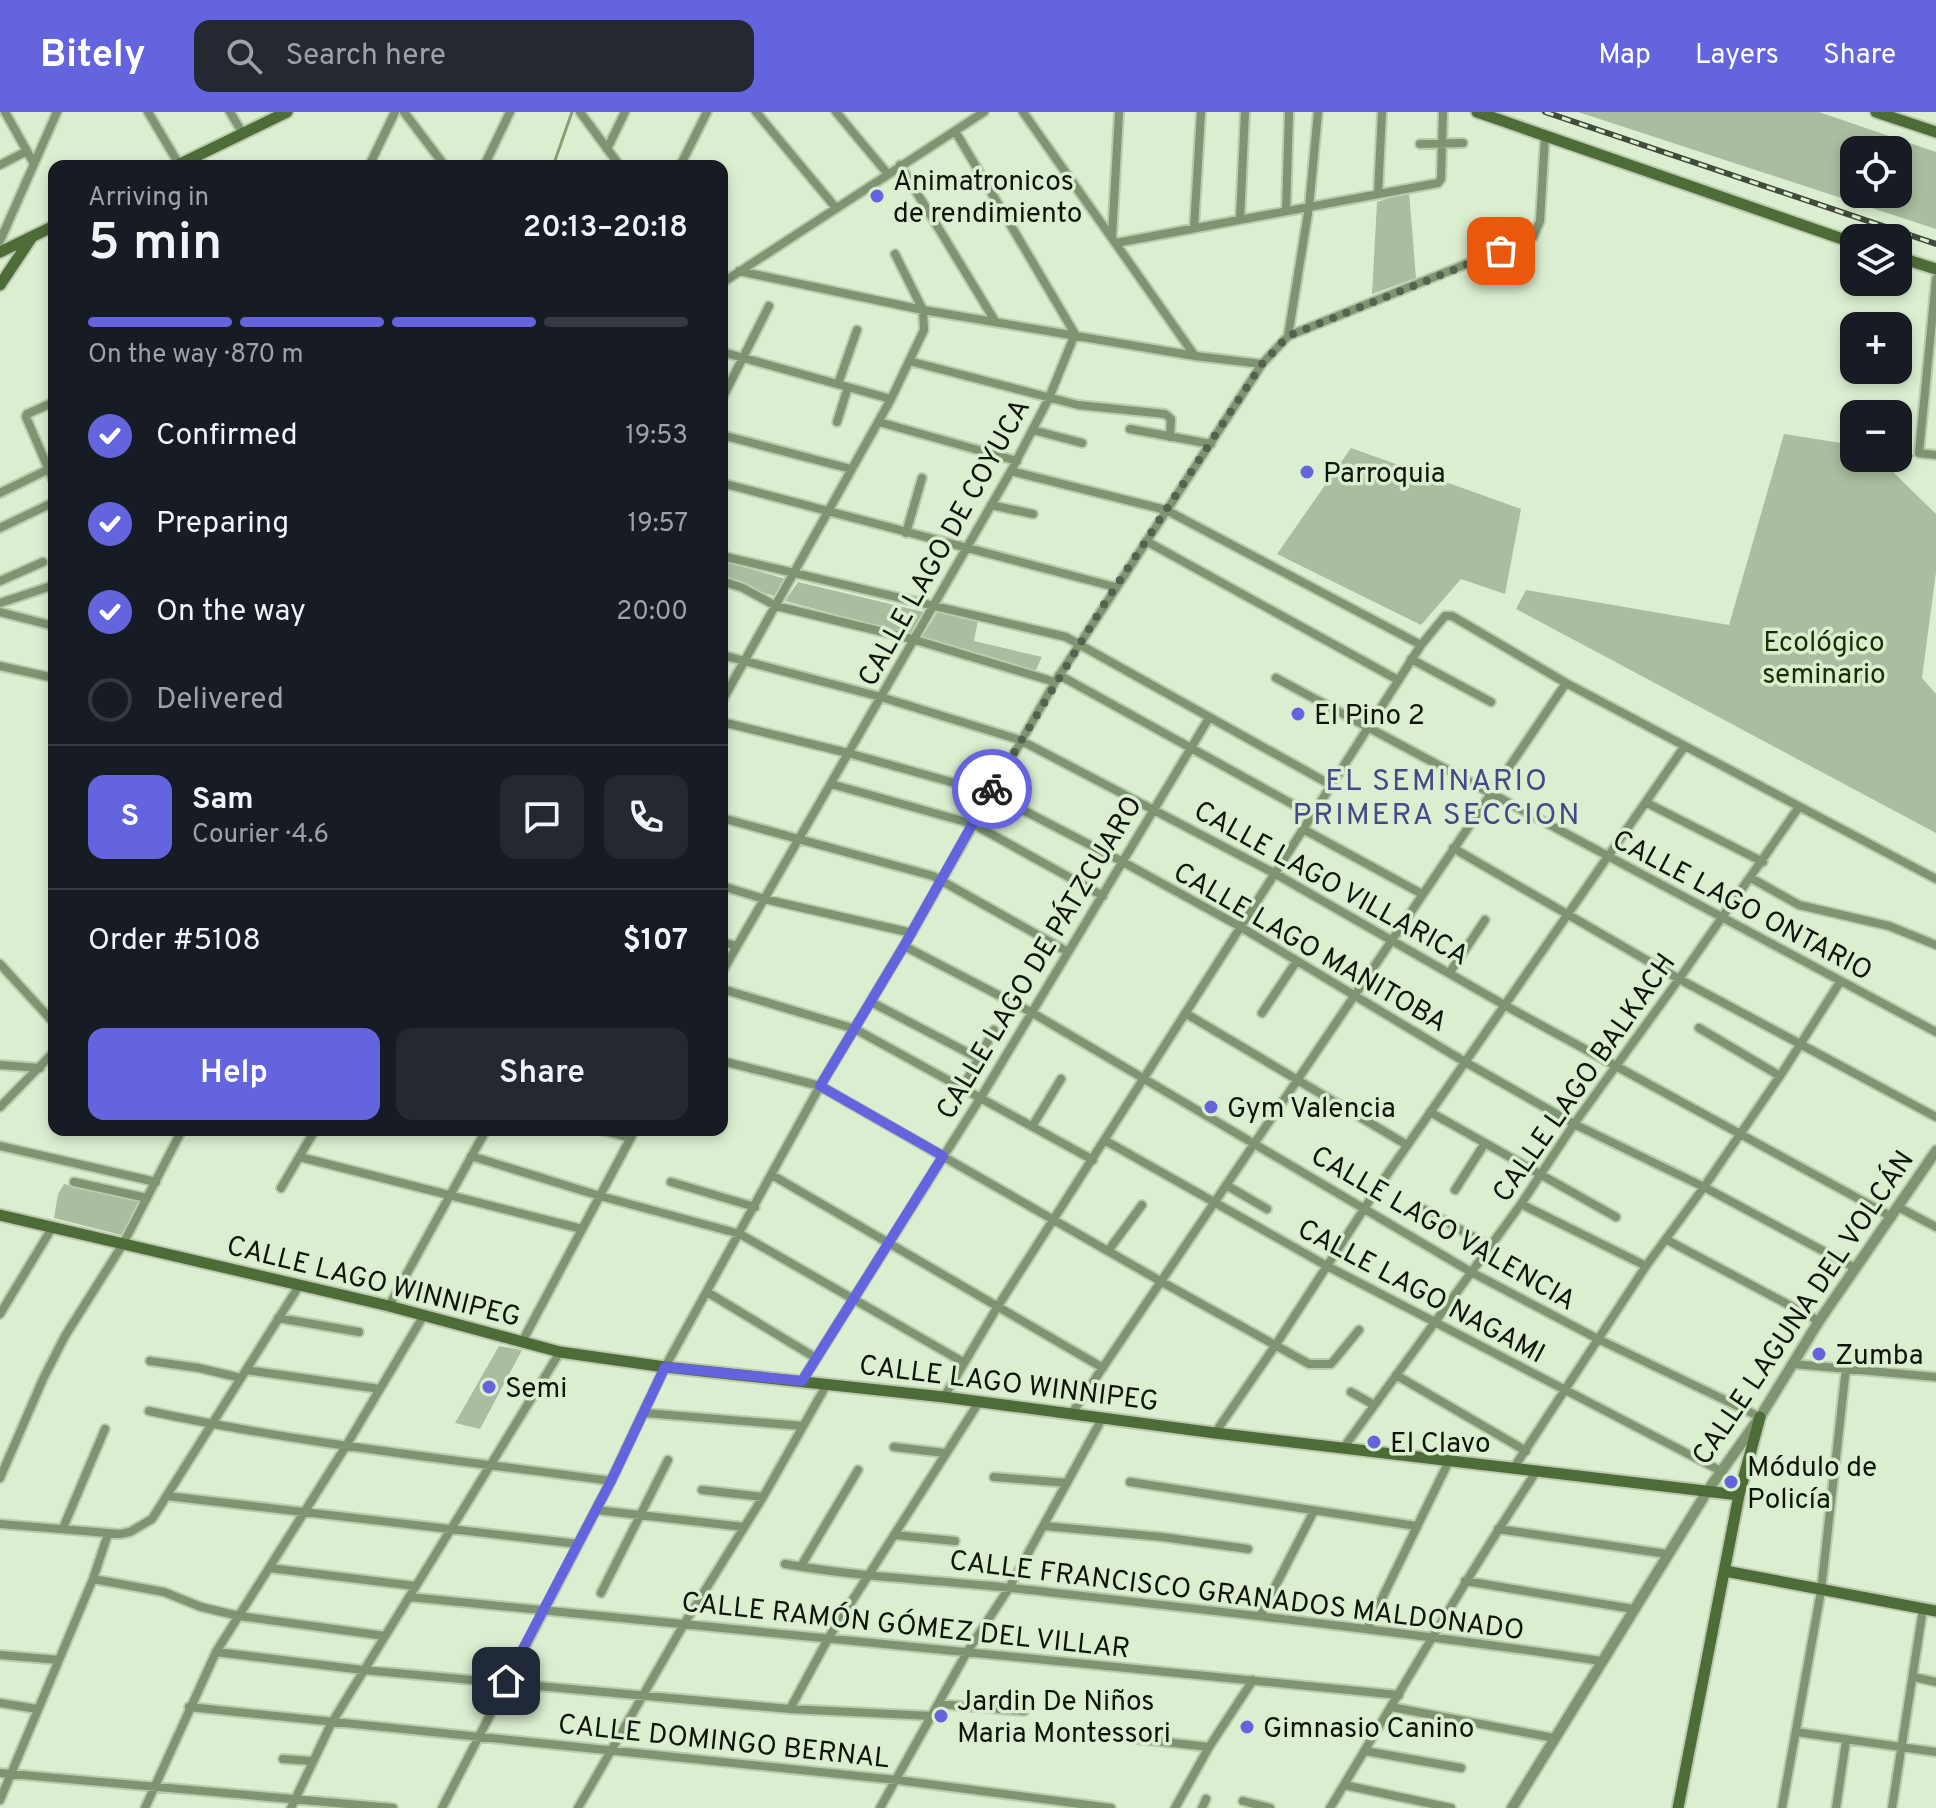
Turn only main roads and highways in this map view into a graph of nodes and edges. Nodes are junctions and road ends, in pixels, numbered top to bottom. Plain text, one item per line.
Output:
1 (287, 112) edge
2 (1477, 112) edge
3 (1876, 112) edge
4 (1936, 132) edge
5 (189, 160) edge
6 (48, 229) edge
7 (32, 237) junction
8 (1840, 238) edge
9 (0, 252) edge
10 (1912, 261) edge
11 (1936, 269) edge
12 (0, 285) edge
13 (0, 1215) edge
14 (1760, 1417) road end
15 (1739, 1495) junction
16 (1725, 1571) junction
17 (1936, 1611) edge
18 (1678, 1808) edge

1 - 5 main road
2 - 8 main road
3 - 4 main road
6 - 7 main road
7 - 9 main road
7 - 12 main road
10 - 11 main road
13 - 15 main road, CALLE LAGO WINNIPEG
14 - 15 main road
15 - 16 main road
16 - 17 main road
16 - 18 main road

